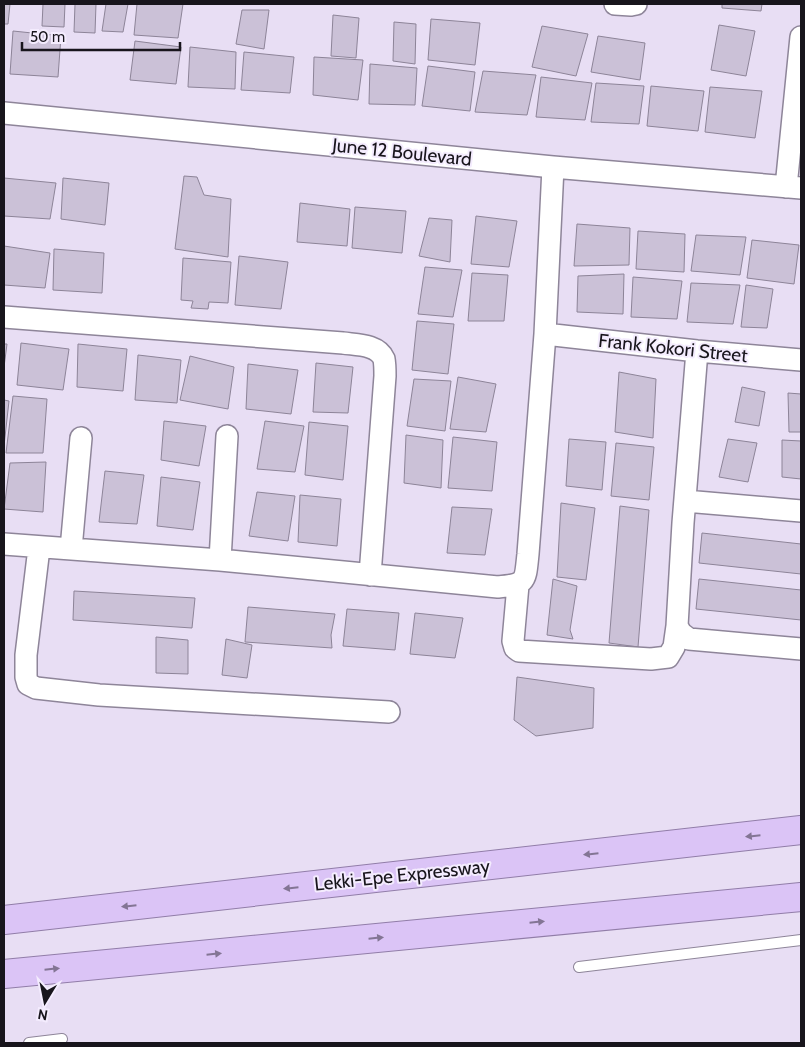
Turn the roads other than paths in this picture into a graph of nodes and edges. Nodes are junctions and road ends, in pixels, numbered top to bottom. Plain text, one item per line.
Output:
1 (615, 4) edge
2 (636, 4) edge
3 (801, 37) edge
4 (4, 114) edge
5 (553, 167) junction
6 (793, 187) edge
7 (4, 317) edge
8 (544, 334) junction
9 (697, 351) junction
10 (801, 360) edge
11 (228, 436) dead end
12 (81, 438) dead end
13 (685, 501) junction
14 (801, 511) edge
15 (4, 544) edge
16 (39, 548) junction
17 (71, 549) junction
18 (220, 560) junction
19 (370, 575) junction
20 (518, 585) junction
21 (677, 626) junction
22 (801, 649) edge
23 (389, 712) dead end
24 (801, 830) edge
25 (801, 897) edge
26 (4, 920) edge
27 (801, 940) edge
28 (579, 967) dead end
29 (4, 974) edge
30 (62, 1039) dead end
31 (29, 1043) edge

1 - 2 street
3 - 6 street
4 - 5 street, June 12 Boulevard
5 - 6 street, June 12 Boulevard
5 - 8 street
7 - 19 street
8 - 9 street, Frank Kokori Street
8 - 20 street
9 - 10 street, Frank Kokori Street
9 - 13 street
11 - 18 street
12 - 17 street
13 - 14 street
13 - 21 street
15 - 16 street
16 - 17 street
16 - 23 street
17 - 18 street
18 - 19 street
19 - 20 street
20 - 21 street
21 - 22 street
24 -> 26 highway, Lekki-Epe Expressway
29 -> 25 highway
27 - 28 lane
30 - 31 lane

